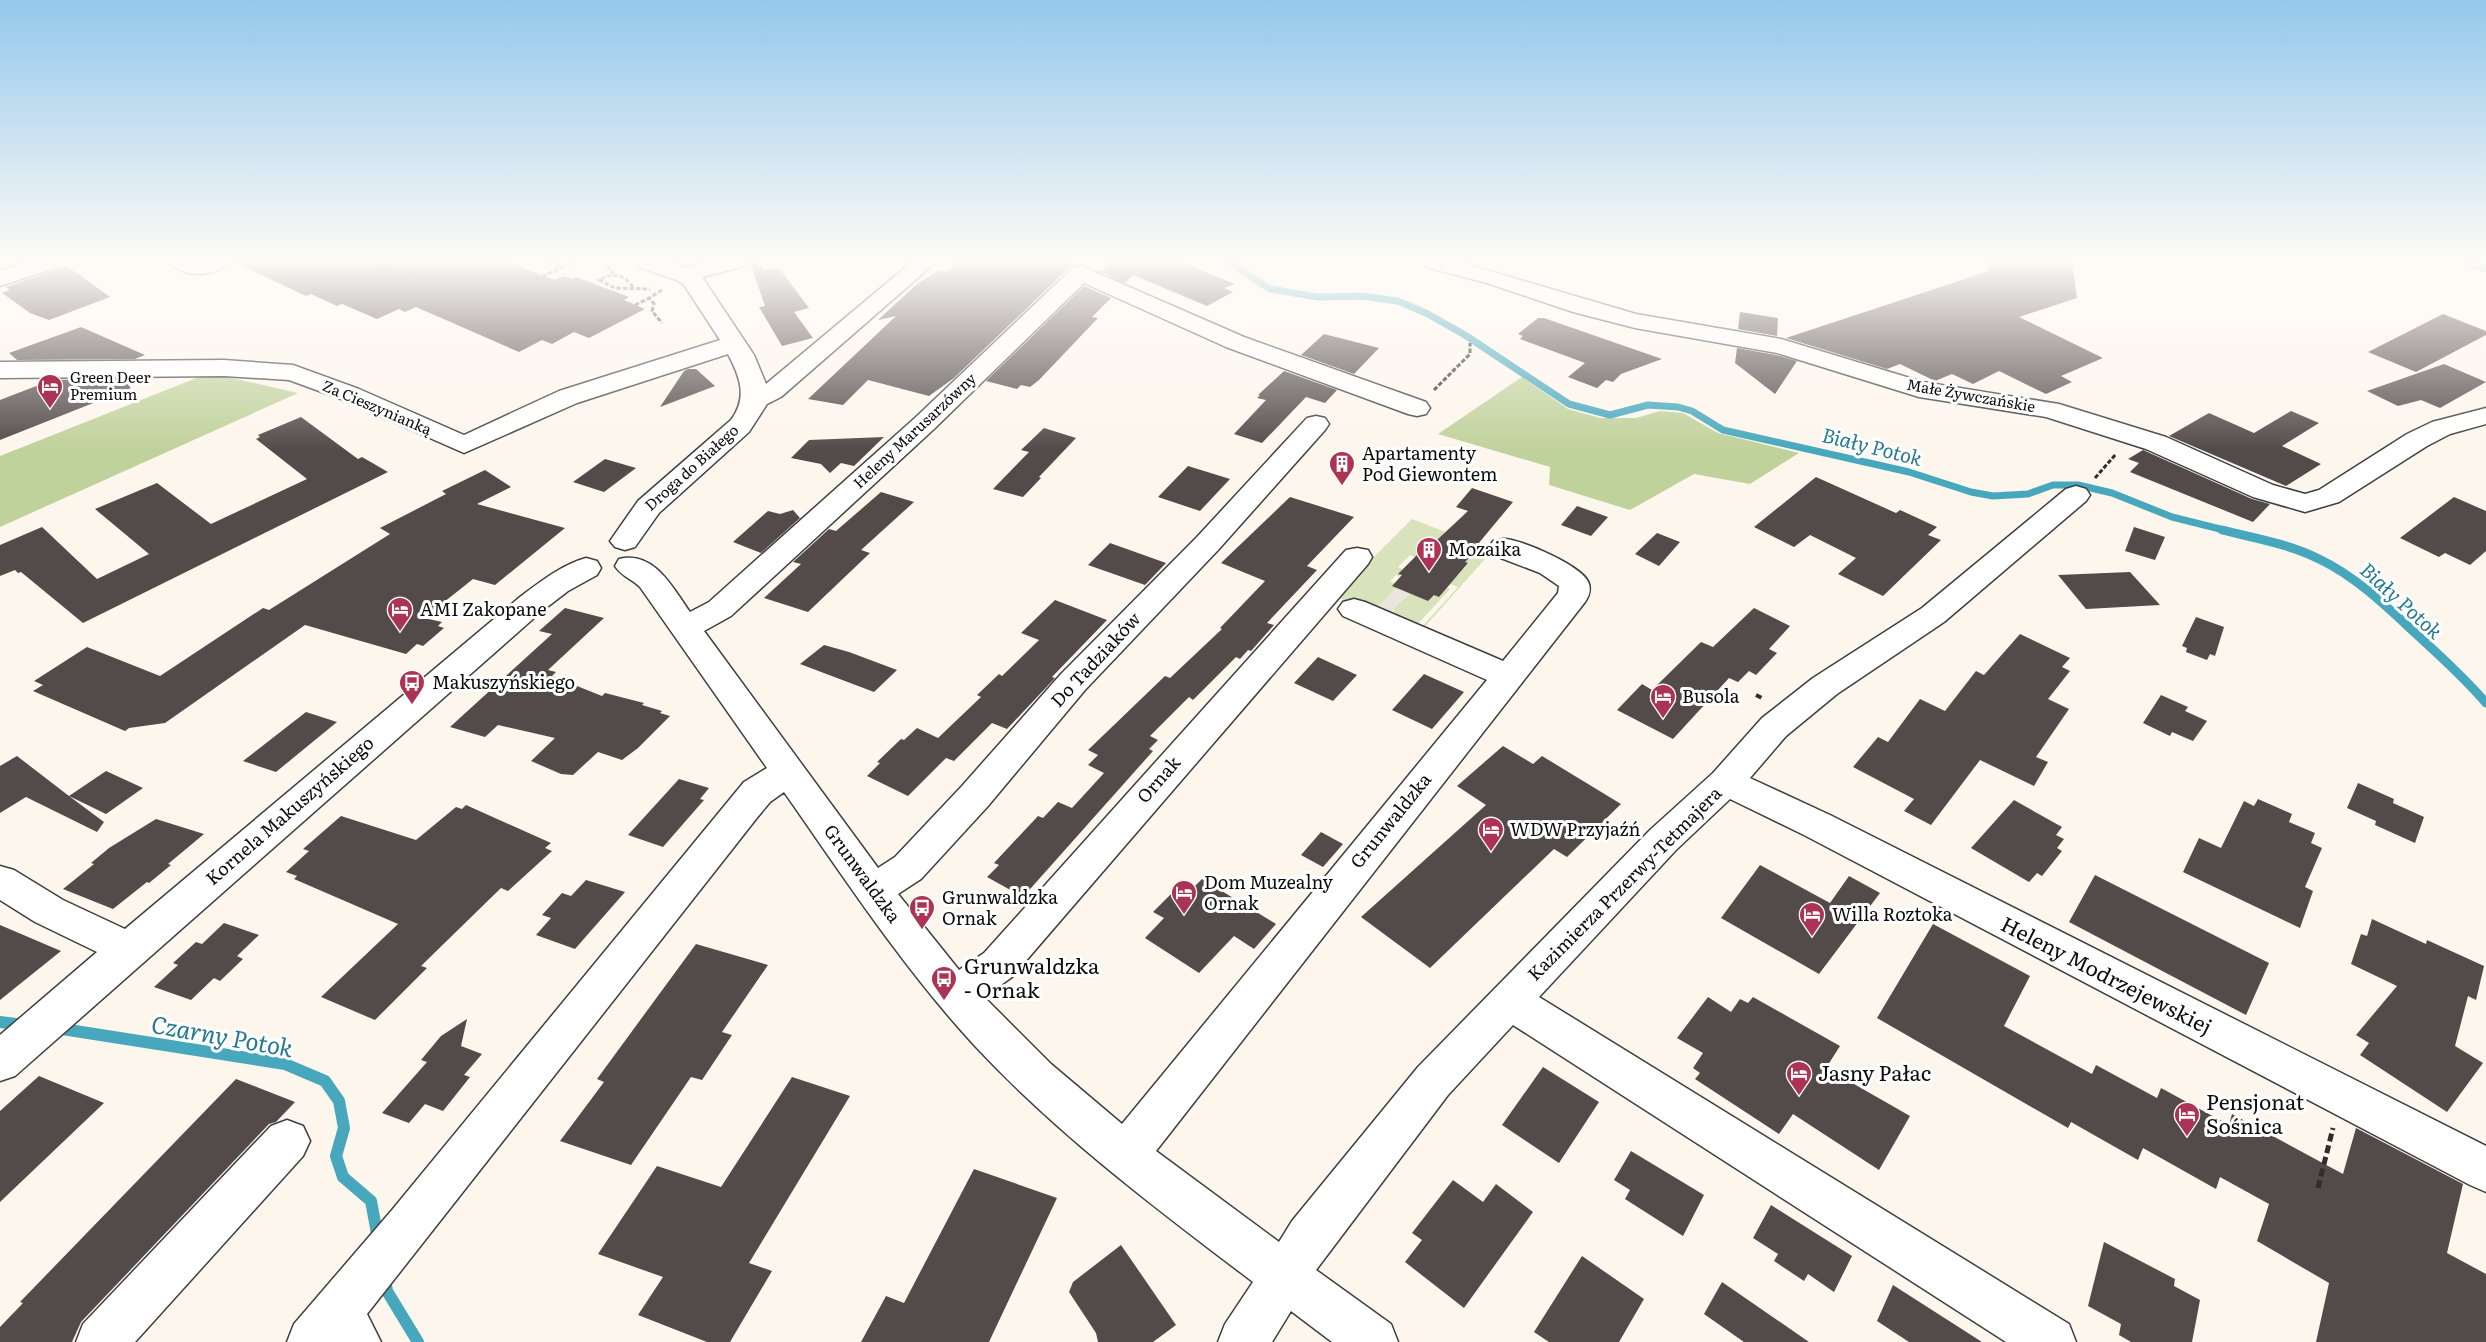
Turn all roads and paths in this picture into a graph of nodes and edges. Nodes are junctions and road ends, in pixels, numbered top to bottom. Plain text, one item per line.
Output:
1 (721, 325) edge
2 (851, 325) edge
3 (1027, 325) edge
4 (1196, 325) edge
5 (1656, 325) edge
6 (1470, 343) dead end
7 (734, 344) junction
8 (0, 370) edge
9 (755, 399) junction
10 (1417, 408) joint
11 (2479, 421) edge
12 (1316, 424) dead end
13 (2076, 495) dead end
14 (1504, 548) dead end
15 (628, 554) junction
16 (1357, 557) dead end
17 (1354, 609) dead end
18 (685, 627) junction
19 (1507, 676) junction
20 (788, 772) junction
21 (1726, 782) junction
22 (0, 880) edge
23 (873, 891) junction
24 (129, 949) junction
25 (955, 995) junction
26 (1510, 1001) junction
27 (8, 1055) edge
28 (2342, 1095) junction
29 (287, 1141) dead end
30 (1126, 1154) junction
31 (2486, 1170) edge
32 (2318, 1188) dead end
33 (1285, 1276) junction
34 (341, 1320) edge
35 (101, 1342) edge
36 (1243, 1342) edge
37 (1373, 1342) edge
38 (2051, 1342) edge

1 - 7 street
2 - 9 street
3 - 18 street, Heleny Marusarzówny
4 - 10 street, Heleny Marusarzówny
5 - 11 street, Małe Żywczańskie
6 - 10 path
7 - 8 street, Za Cieszynianką
7 - 9 street
9 - 15 street, Droga do Białego
12 - 23 street, Do Tadziaków
13 - 21 street, Kazimierza Przerwy-Tetmajera
14 - 19 street, Grunwaldzka
15 - 18 street, Grunwaldzka
15 - 24 street, Kornela Makuszyńskiego
16 - 25 street, Ornak
17 - 19 street
18 - 20 street, Grunwaldzka
19 - 30 street, Grunwaldzka
20 - 23 street, Grunwaldzka
20 - 34 street
21 - 26 street, Kazimierza Przerwy-Tetmajera
21 - 28 street, Heleny Modrzejewskiej
22 - 24 street
23 - 25 street, Grunwaldzka
24 - 27 street, Kornela Makuszyńskiego
25 - 30 street, Grunwaldzka
26 - 33 street, Kazimierza Przerwy-Tetmajera
26 - 38 street
28 - 31 street, Heleny Modrzejewskiej
28 - 32 path
29 - 35 street
30 - 33 street, Grunwaldzka
33 - 36 street, Kazimierza Przerwy-Tetmajera
33 - 37 street, Grunwaldzka

